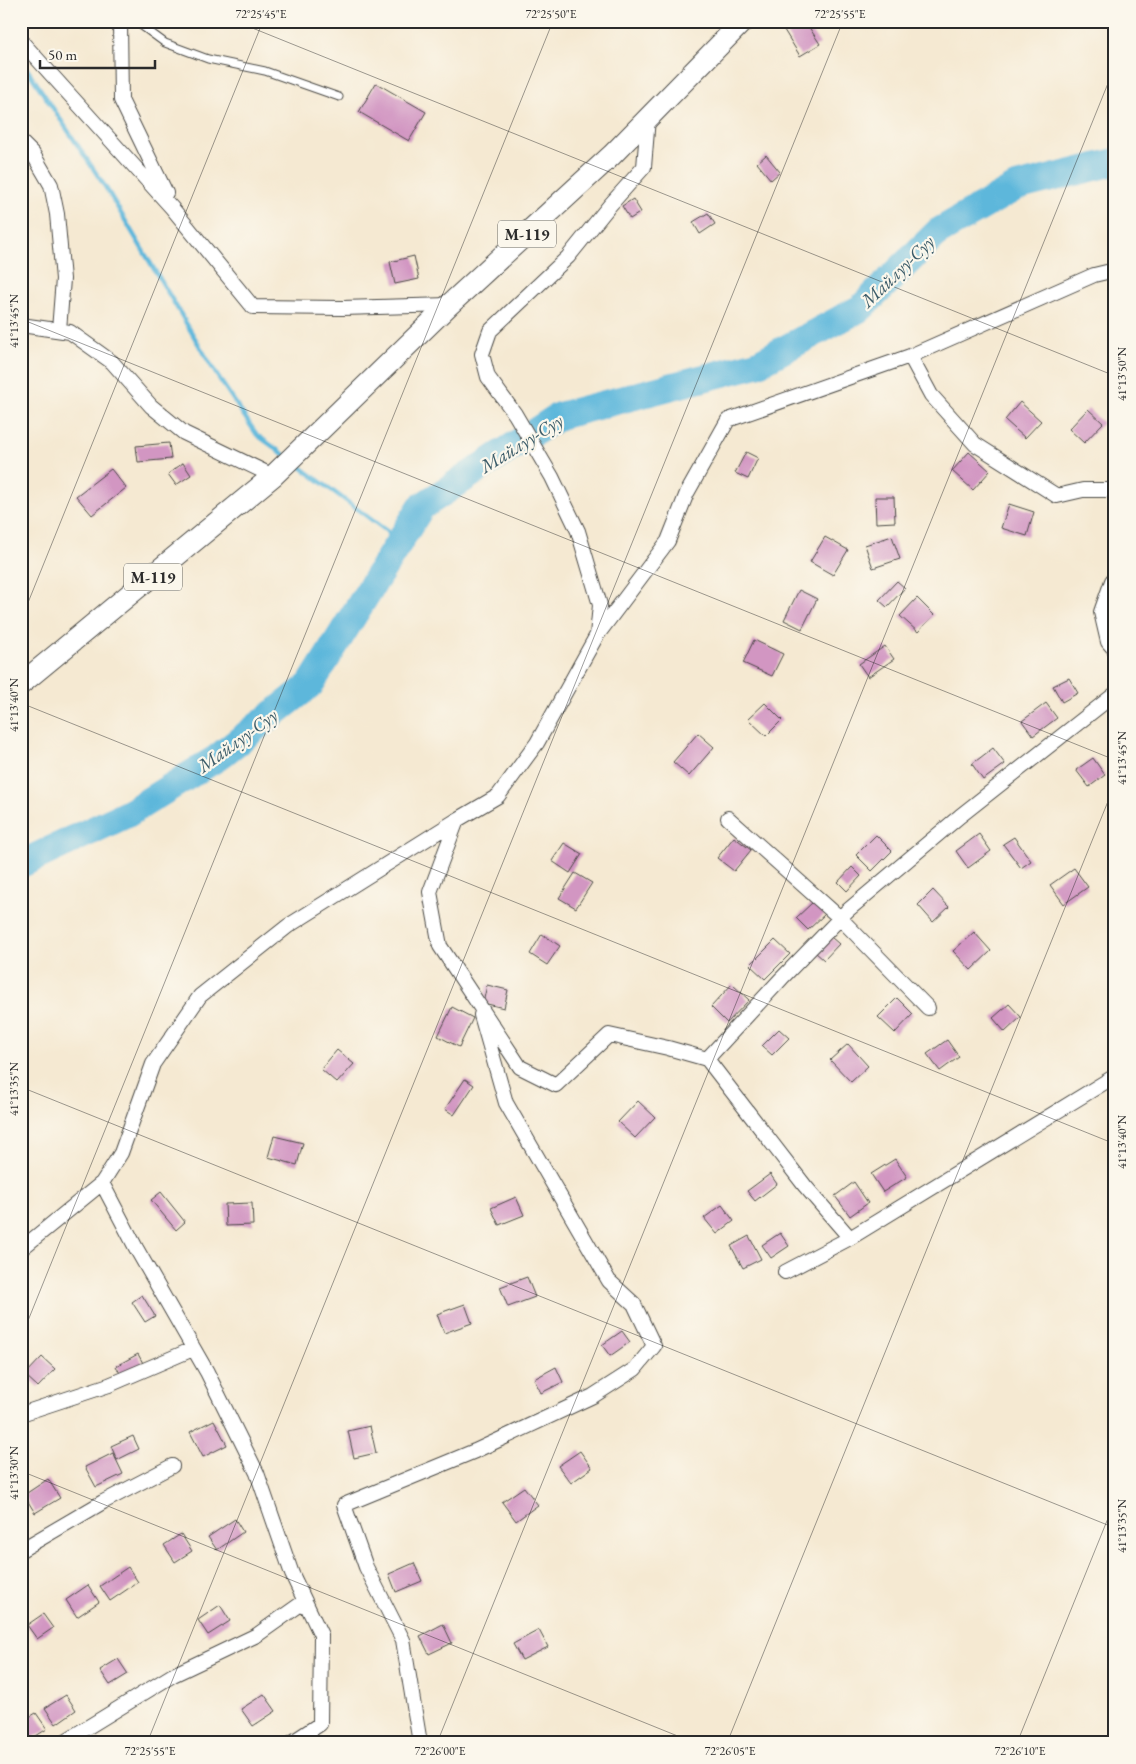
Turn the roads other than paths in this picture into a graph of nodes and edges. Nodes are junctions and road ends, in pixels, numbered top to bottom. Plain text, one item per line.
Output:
1 (120, 21) edge
2 (135, 21) edge
3 (743, 21) edge
4 (21, 41) edge
5 (340, 97) dead end
6 (648, 116) junction
7 (21, 142) edge
8 (172, 208) junction
9 (1115, 270) edge
10 (450, 305) junction
11 (21, 325) edge
12 (59, 330) junction
13 (910, 356) junction
14 (278, 472) junction
15 (1115, 490) edge
16 (1115, 577) edge
17 (597, 635) junction
18 (1115, 650) edge
19 (21, 684) edge
20 (1115, 694) edge
21 (728, 818) dead end
22 (458, 820) junction
23 (840, 918) junction
24 (478, 1002) junction
25 (928, 1008) dead end
26 (707, 1060) junction
27 (1115, 1076) edge
28 (102, 1183) junction
29 (850, 1238) junction
30 (21, 1249) edge
31 (785, 1272) dead end
32 (193, 1349) junction
33 (21, 1414) edge
34 (172, 1466) dead end
35 (21, 1550) edge
36 (305, 1601) junction
37 (62, 1743) edge
38 (291, 1743) edge
39 (420, 1743) edge

1 - 8 street
2 - 5 lane
3 - 6 main road, М-119
4 - 8 street
6 - 10 main road, М-119
6 - 17 street
7 - 12 street
8 - 10 street
9 - 13 street
10 - 14 main road, М-119
11 - 12 street
12 - 14 street
13 - 15 street
13 - 17 street
14 - 19 main road, М-119
16 - 18 street
17 - 22 street
20 - 23 street
21 - 23 street
22 - 24 street
22 - 28 street
23 - 25 street
23 - 26 street
24 - 26 street
24 - 39 street
26 - 29 street
27 - 29 street
28 - 30 street
28 - 32 street
29 - 31 street
32 - 33 street
32 - 36 street
34 - 35 street
36 - 37 street
36 - 38 street

